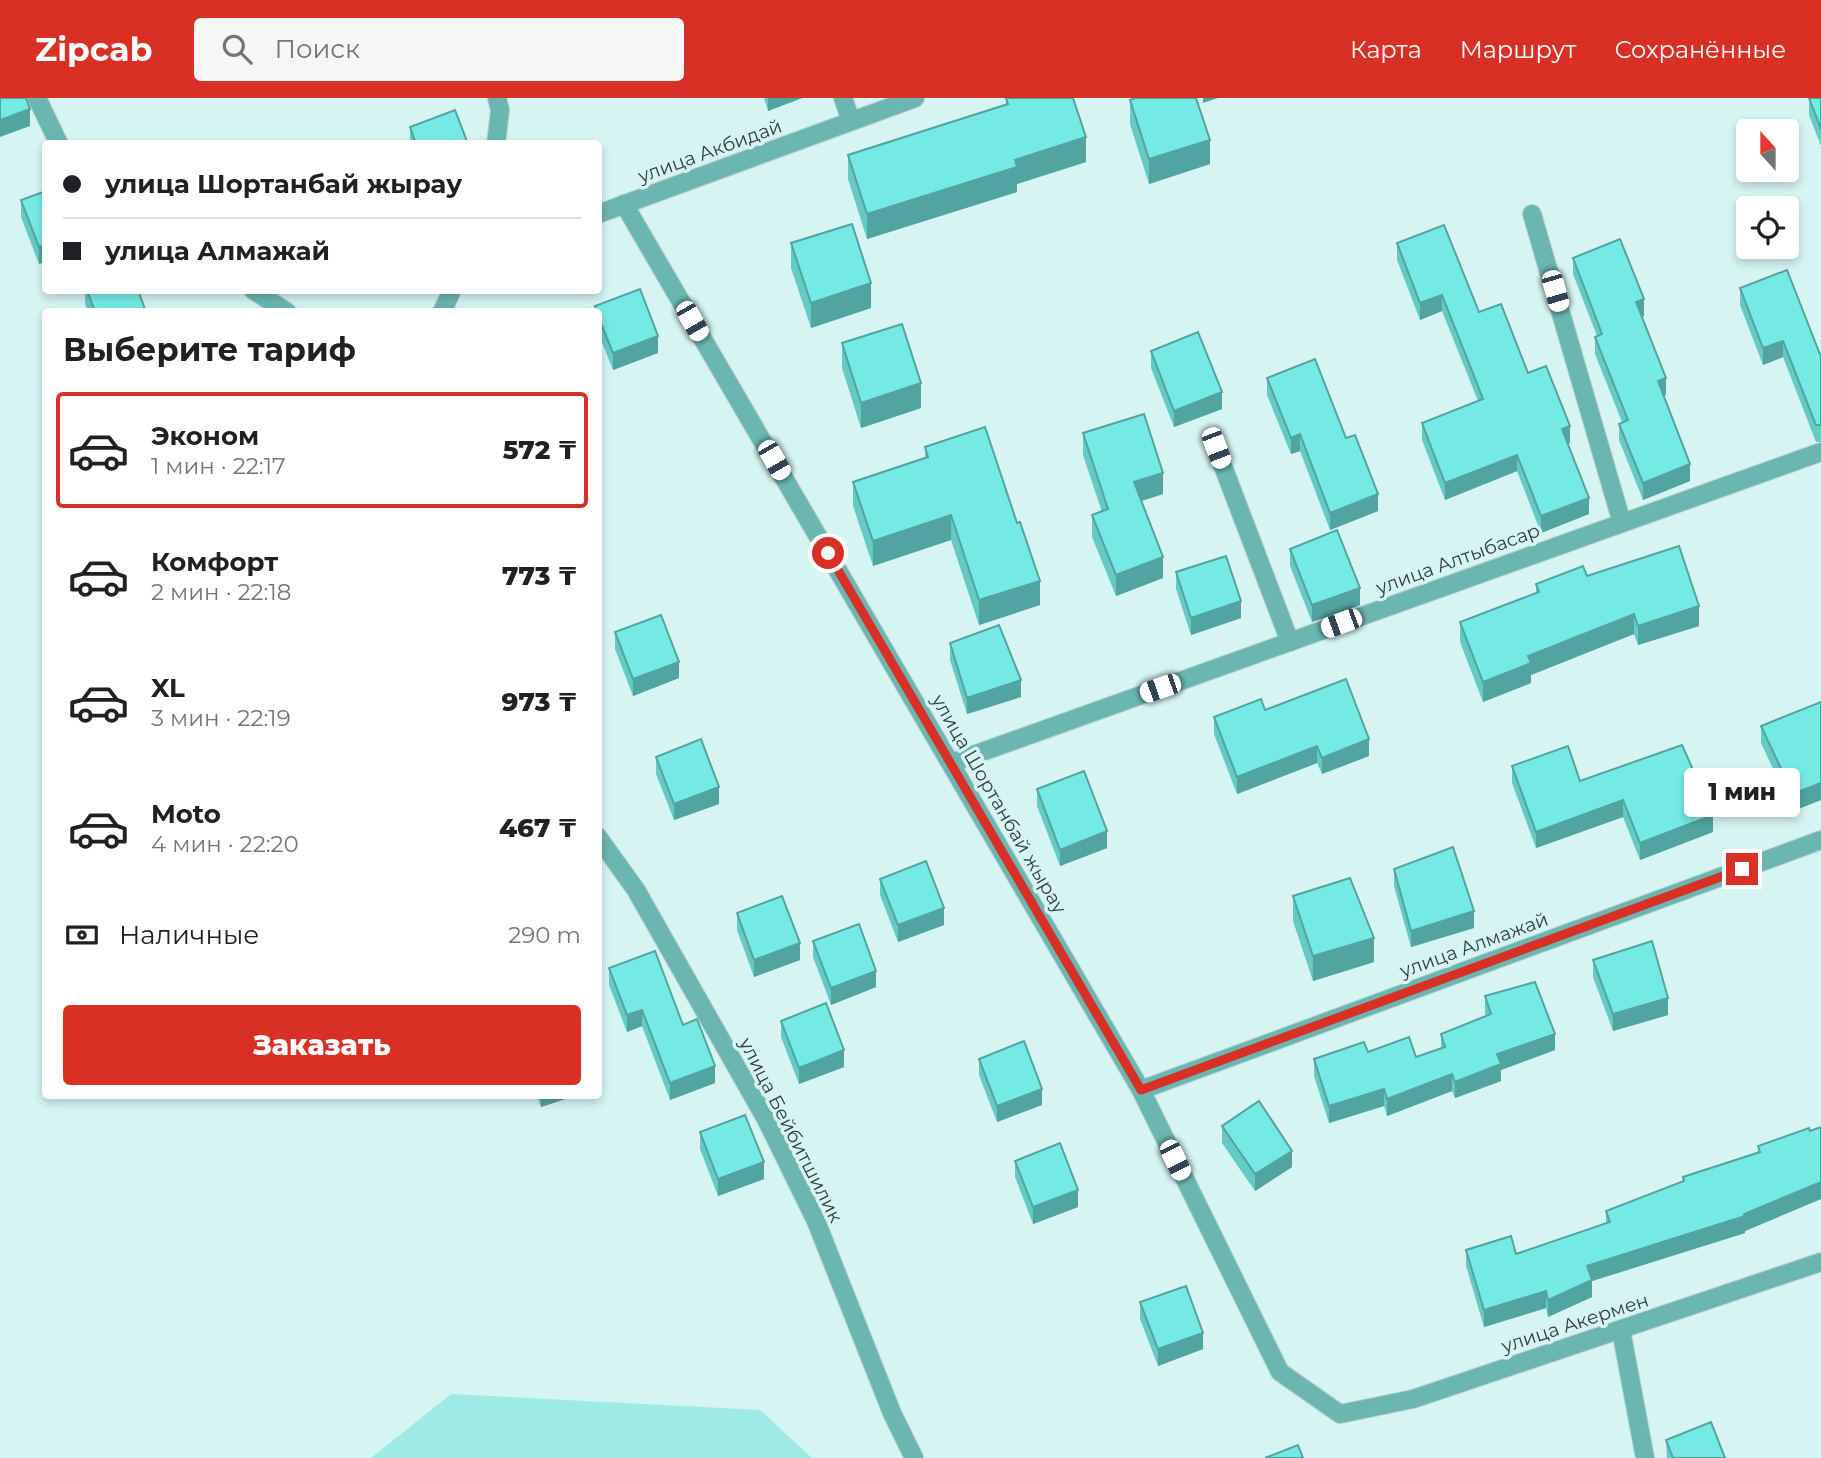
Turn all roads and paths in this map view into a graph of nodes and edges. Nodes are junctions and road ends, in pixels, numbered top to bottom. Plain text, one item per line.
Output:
1 (37, 98) edge
2 (496, 98) edge
3 (843, 98) edge
4 (915, 98) edge
5 (851, 121) junction
6 (57, 140) edge
7 (496, 140) edge
8 (624, 204) junction
9 (602, 212) edge
10 (1532, 214) dead end
11 (259, 294) edge
12 (281, 308) edge
13 (1216, 448) dead end
14 (1821, 452) edge
15 (1622, 523) junction
16 (1290, 642) junction
17 (951, 763) junction
18 (1821, 840) edge
19 (602, 843) edge
20 (1141, 1090) junction
21 (1821, 1262) edge
22 (1621, 1330) junction
23 (1340, 1413) joint
24 (914, 1458) edge
25 (1645, 1458) edge

1 - 6 street
2 - 7 street
3 - 5 street
4 - 5 street, улица Акбидай
5 - 8 street, улица Акбидай
8 - 9 street, улица Акбидай
8 - 17 street, улица Шортанбай жырау
10 - 15 street
11 - 12 street
13 - 16 street
14 - 15 street, улица Алтыбасар
15 - 16 street, улица Алтыбасар
16 - 17 street, улица Алтыбасар
17 - 20 street, улица Шортанбай жырау
18 - 20 street, улица Алмажай
19 - 24 street, улица Бейбитшилик
20 - 23 street, улица Шортанбай жырау
21 - 22 street, улица Акермен
22 - 23 street, улица Акермен
22 - 25 street

